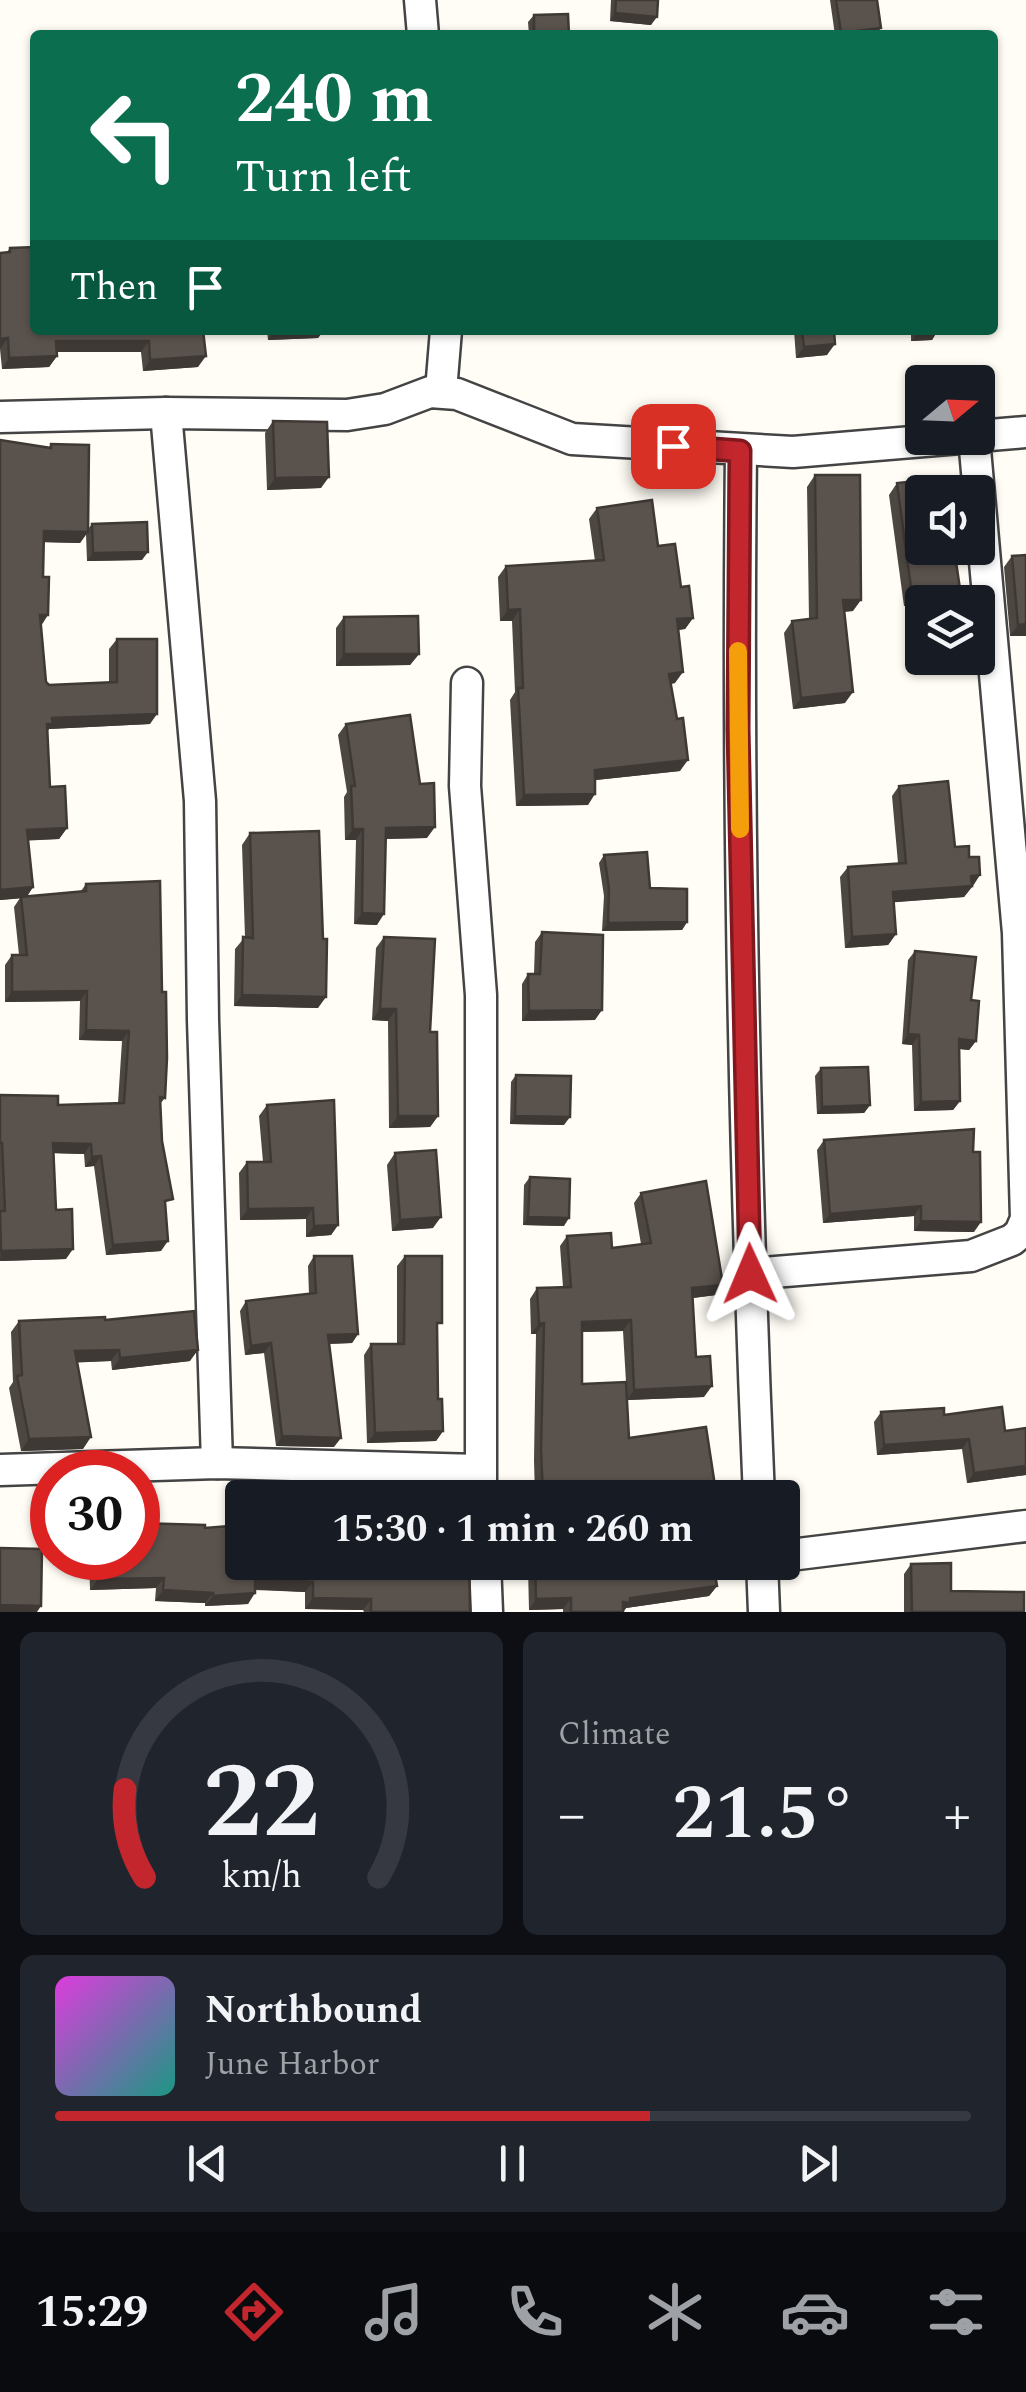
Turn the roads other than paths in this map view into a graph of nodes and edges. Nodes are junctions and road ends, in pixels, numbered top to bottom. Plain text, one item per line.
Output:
1 (420, 0) edge
2 (423, 30) edge
3 (446, 335) edge
4 (441, 391) junction
5 (166, 412) junction
6 (0, 417) edge
7 (1026, 432) edge
8 (995, 435) edge
9 (905, 443) edge
10 (740, 451) junction
11 (978, 455) edge
12 (467, 683) dead end
13 (1022, 933) edge
14 (750, 1274) junction
15 (217, 1463) junction
16 (0, 1470) edge
17 (430, 1480) edge
18 (480, 1480) edge
19 (758, 1480) edge
20 (1026, 1526) edge
21 (800, 1554) edge
22 (485, 1580) edge
23 (763, 1580) edge
24 (488, 1612) edge
25 (764, 1612) edge

1 - 2 street
3 - 4 street
4 - 5 street
4 - 10 street
5 - 6 street
5 - 15 street
7 - 8 street
9 - 10 street
10 - 14 street
11 - 13 street
12 - 18 street
13 - 14 street
14 - 19 street
15 - 16 street
15 - 17 street
20 - 21 street
22 - 24 street
23 - 25 street

